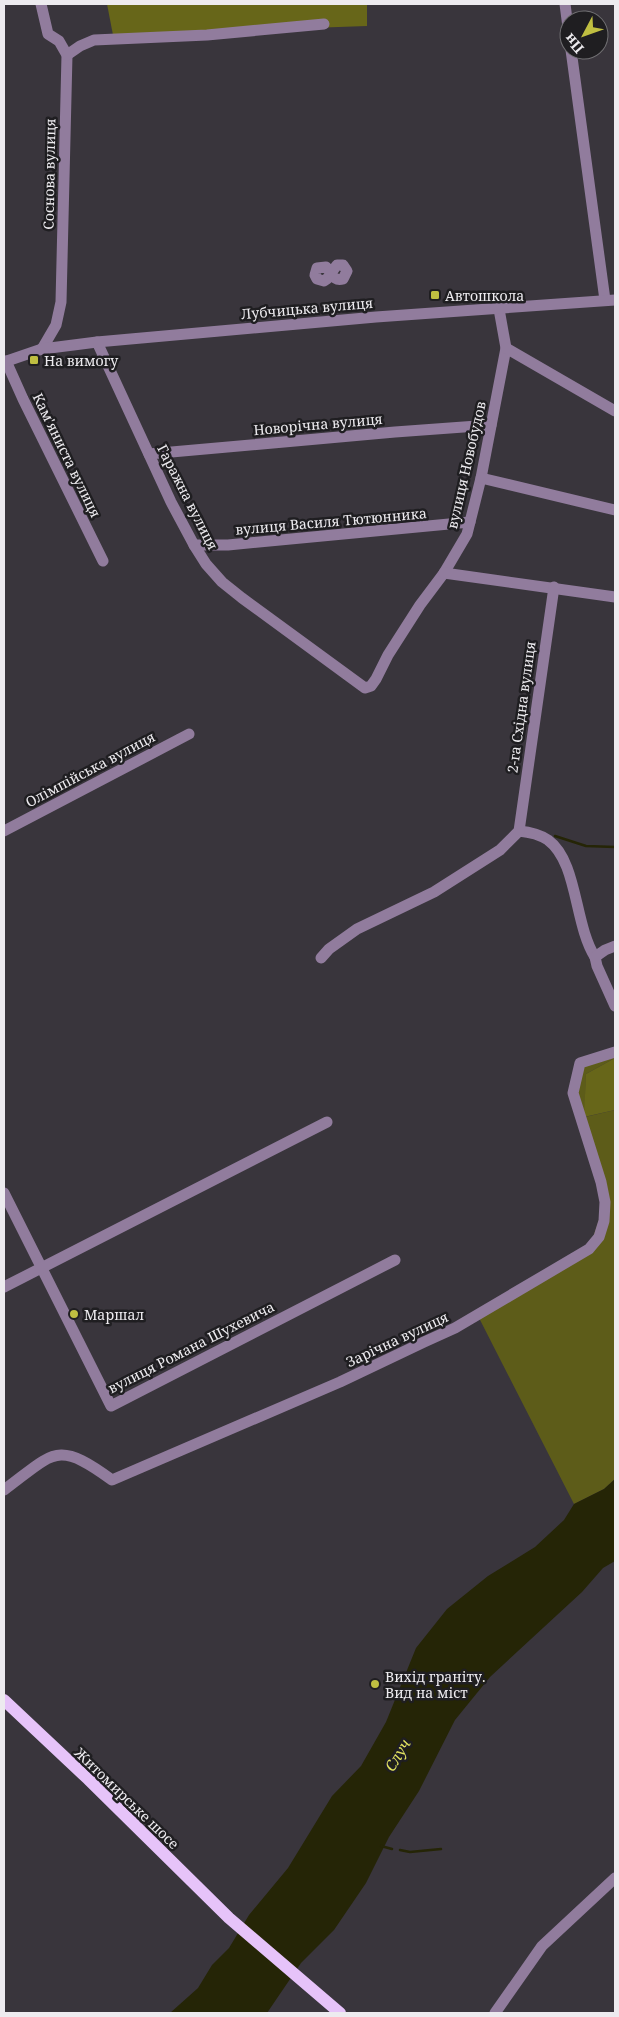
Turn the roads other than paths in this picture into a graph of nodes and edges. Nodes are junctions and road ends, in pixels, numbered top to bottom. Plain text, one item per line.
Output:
1 (41, 4) edge
2 (324, 24) dead end
3 (67, 55) junction
4 (573, 60) edge
5 (610, 300) edge
6 (499, 309) junction
7 (97, 342) junction
8 (506, 348) junction
9 (42, 349) junction
10 (5, 361) edge
11 (615, 411) edge
12 (491, 426) junction
13 (149, 454) junction
14 (481, 478) junction
15 (615, 510) edge
16 (470, 522) junction
17 (194, 545) junction
18 (103, 561) dead end
19 (444, 573) junction
20 (554, 587) junction
21 (615, 597) edge
22 (365, 688) joint
23 (189, 734) dead end
24 (4, 831) edge
25 (519, 831) junction
26 (615, 946) edge
27 (595, 956) junction
28 (321, 958) dead end
29 (615, 1006) edge
30 (615, 1052) edge
31 (326, 1122) dead end
32 (4, 1193) edge
33 (395, 1260) dead end
34 (41, 1267) junction
35 (4, 1287) edge
36 (4, 1490) edge
37 (4, 1700) edge
38 (615, 1878) edge
39 (340, 2013) edge
40 (495, 2013) edge

1 - 3 street
2 - 3 street
3 - 9 street, Соснова вулиця
4 - 5 street
5 - 6 street, Лубчицька вулиця
6 - 7 street, Лубчицька вулиця
6 - 8 street, вулиця Новобудов
7 - 9 street, Лубчицька вулиця
7 - 13 street, Гаражна вулиця
8 - 11 street
8 - 12 street, вулиця Новобудов
9 - 10 street, Лубчицька вулиця
10 - 18 street, Кам'яниста вулиця
12 - 13 street, Новорічна вулиця
12 - 14 street, вулиця Новобудов
13 - 17 street, Гаражна вулиця
14 - 15 street
14 - 16 street, вулиця Новобудов
16 - 17 street, вулиця Василя Тютюнника
16 - 19 street, вулиця Новобудов
17 - 22 street, Гаражна вулиця
19 - 20 street
19 - 22 street, вулиця Новобудов
20 - 21 street
20 - 25 street, 2-га Східна вулиця
23 - 24 street, Олімпійська вулиця
25 - 27 street
25 - 28 street
26 - 27 street
27 - 29 street
30 - 36 street, Зарічна вулиця
31 - 34 street
32 - 34 street, вулиця Романа Шухевича
33 - 34 street, вулиця Романа Шухевича
34 - 35 street
37 - 39 main road, Житомирське шосе
38 - 40 street

